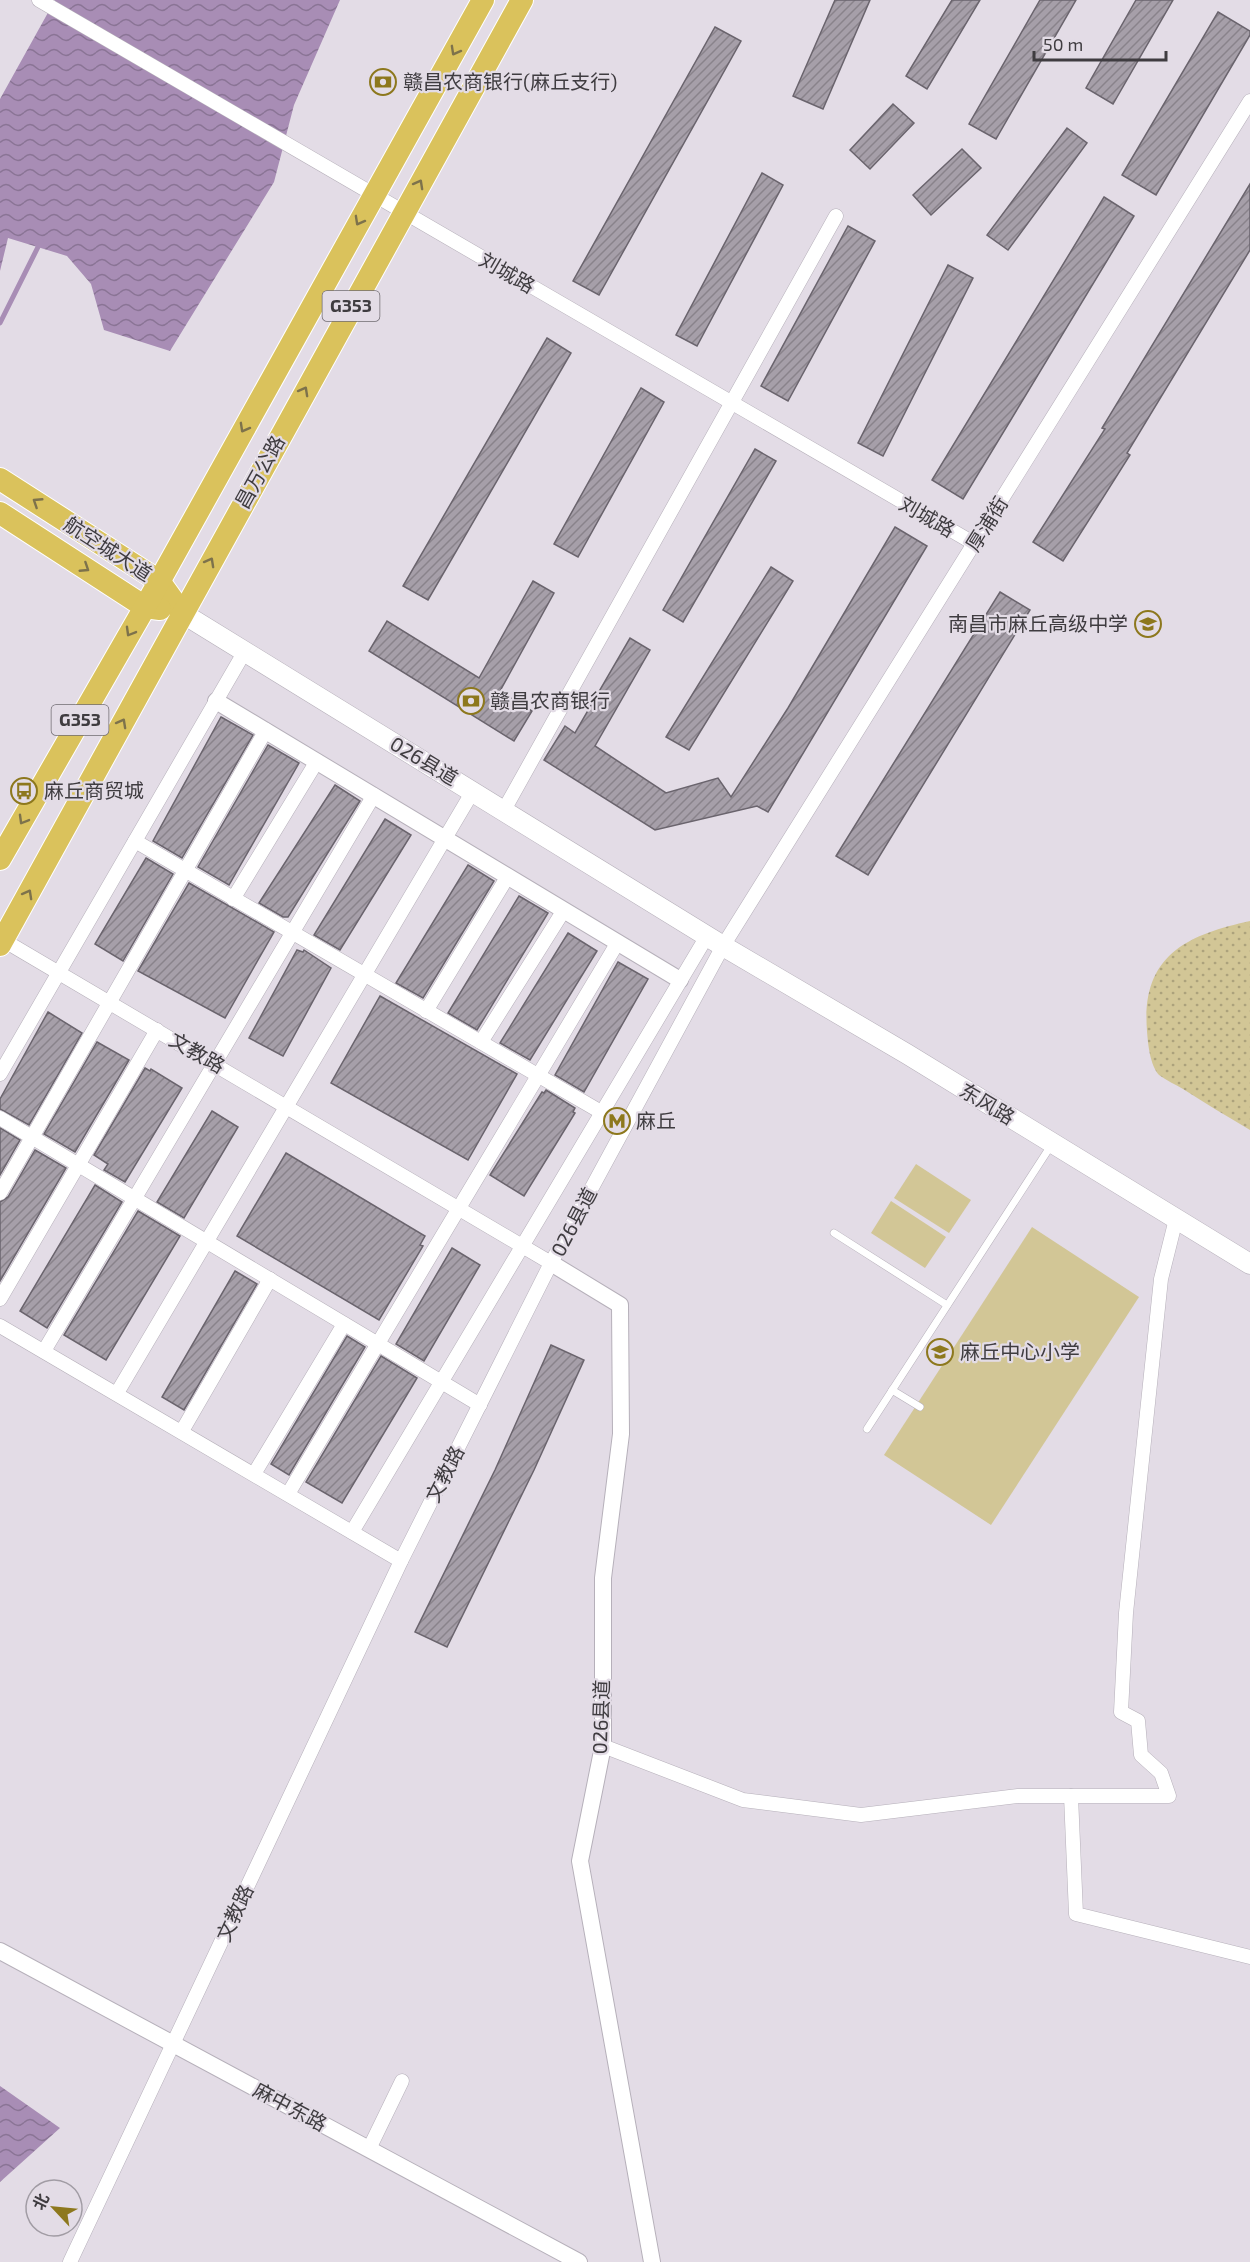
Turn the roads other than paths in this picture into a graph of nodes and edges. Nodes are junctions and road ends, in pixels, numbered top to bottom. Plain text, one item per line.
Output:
1 (39, 0) edge
2 (483, 0) edge
3 (522, 0) edge
4 (1250, 101) edge
5 (374, 195) junction
6 (403, 212) junction
7 (836, 216) dead end
8 (731, 403) junction
9 (0, 479) edge
10 (0, 513) edge
11 (975, 544) junction
12 (159, 581) junction
13 (145, 607) junction
14 (182, 613) junction
15 (245, 651) junction
16 (216, 701) junction
17 (266, 730) junction
18 (317, 761) junction
19 (473, 791) junction
20 (374, 795) junction
21 (504, 810) junction
22 (445, 838) junction
23 (135, 841) junction
24 (0, 859) edge
25 (185, 871) junction
26 (508, 876) junction
27 (233, 899) junction
28 (564, 910) junction
29 (292, 933) junction
30 (715, 941) junction
31 (2, 942) edge
32 (618, 942) junction
33 (59, 972) junction
34 (364, 974) junction
35 (680, 980) junction
36 (110, 1002) junction
37 (426, 1011) junction
38 (157, 1030) junction
39 (481, 1042) junction
40 (215, 1064) junction
41 (0, 1074) edge
42 (537, 1076) junction
43 (285, 1105) junction
44 (601, 1112) junction
45 (0, 1118) edge
46 (32, 1137) junction
47 (1052, 1143) junction
48 (79, 1165) junction
49 (0, 1193) edge
50 (135, 1198) junction
51 (458, 1208) junction
52 (1176, 1219) junction
53 (834, 1233) dead end
54 (206, 1241) junction
55 (521, 1245) junction
56 (551, 1263) junction
57 (1250, 1264) edge
58 (270, 1279) junction
59 (0, 1299) edge
60 (947, 1305) junction
61 (344, 1324) junction
62 (0, 1326) edge
63 (377, 1344) junction
64 (44, 1351) junction
65 (441, 1382) junction
66 (892, 1390) junction
67 (117, 1393) junction
68 (480, 1405) junction
69 (920, 1407) dead end
70 (867, 1429) dead end
71 (182, 1431) junction
72 (254, 1474) junction
73 (288, 1494) junction
74 (352, 1532) junction
75 (401, 1561) junction
76 (603, 1746) junction
77 (1071, 1796) junction
78 (0, 1950) edge
79 (1250, 1957) edge
80 (173, 2044) junction
81 (402, 2081) dead end
82 (369, 2149) junction
83 (70, 2262) edge
84 (579, 2262) edge
85 (652, 2262) edge

1 - 5 street, 刘城路
2 -> 5 highway, 昌万公路 / G353
6 -> 3 highway, 昌万公路 / G353
4 - 11 street, 厚浦街
5 - 6 street, 刘城路
5 -> 12 highway, 昌万公路 / G353
6 - 8 street, 刘城路
14 -> 6 highway, 昌万公路 / G353
7 - 8 street
8 - 11 street, 刘城路
8 - 21 street
12 -> 9 highway, 航空城大道
10 -> 13 highway, 航空城大道
11 - 30 street, 厚浦街
12 - 13 highway, 昌万公路 / G353
12 - 14 highway, 航空城大道
13 - 14 highway, 航空城大道
13 -> 24 highway, 昌万公路 / G353
14 - 15 main road, 026县道
31 -> 14 highway, 昌万公路 / G353
15 - 16 street
15 - 19 main road, 026县道
16 - 17 street
16 - 23 street
17 - 18 street
17 - 25 street
18 - 20 street
18 - 27 street
19 - 21 main road, 026县道
19 - 22 street
20 - 22 street
20 - 29 street
21 - 30 main road, 026县道
22 - 26 street
22 - 34 street
23 - 25 street
23 - 33 street
25 - 27 street
25 - 36 street
26 - 28 street
26 - 37 street
27 - 29 street
28 - 32 street
28 - 39 street
29 - 34 street
29 - 40 street
30 - 35 street
30 - 47 main road, 东风路
30 - 56 street, 026县道
31 - 33 street, 文教路
32 - 35 street
32 - 42 street
33 - 36 street, 文教路
33 - 41 street
34 - 37 street
34 - 43 street
35 - 44 street
36 - 38 street, 文教路
36 - 46 street
37 - 39 street
38 - 40 street, 文教路
38 - 48 street
39 - 42 street
40 - 43 street, 文教路
40 - 50 street
42 - 44 street
42 - 51 street
43 - 51 street, 文教路
43 - 54 street
44 - 55 street
45 - 46 street
46 - 48 street
46 - 49 street
47 - 52 main road, 东风路
47 - 60 lane
48 - 50 street
48 - 59 street
50 - 54 street
50 - 64 street
51 - 55 street, 文教路
51 - 63 street
52 - 57 main road, 东风路
52 - 77 street
53 - 60 lane
54 - 58 street
54 - 67 street
55 - 56 street, 文教路
55 - 65 street
56 - 68 street, 文教路
56 - 76 street, 026县道
58 - 61 street
58 - 71 street
60 - 66 lane
61 - 63 street
61 - 72 street
62 - 64 street
63 - 65 street
63 - 73 street
64 - 67 street
65 - 68 street
65 - 74 street
66 - 69 lane
66 - 70 lane
67 - 71 street
68 - 75 street, 文教路
71 - 72 street
72 - 73 street
73 - 74 street
74 - 75 street
75 - 80 street, 文教路
76 - 77 street
76 - 85 street, 026县道
77 - 79 street
78 - 80 street, 麻中东路
80 - 82 street, 麻中东路
80 - 83 street, 文教路
81 - 82 street
82 - 84 street, 麻中东路

